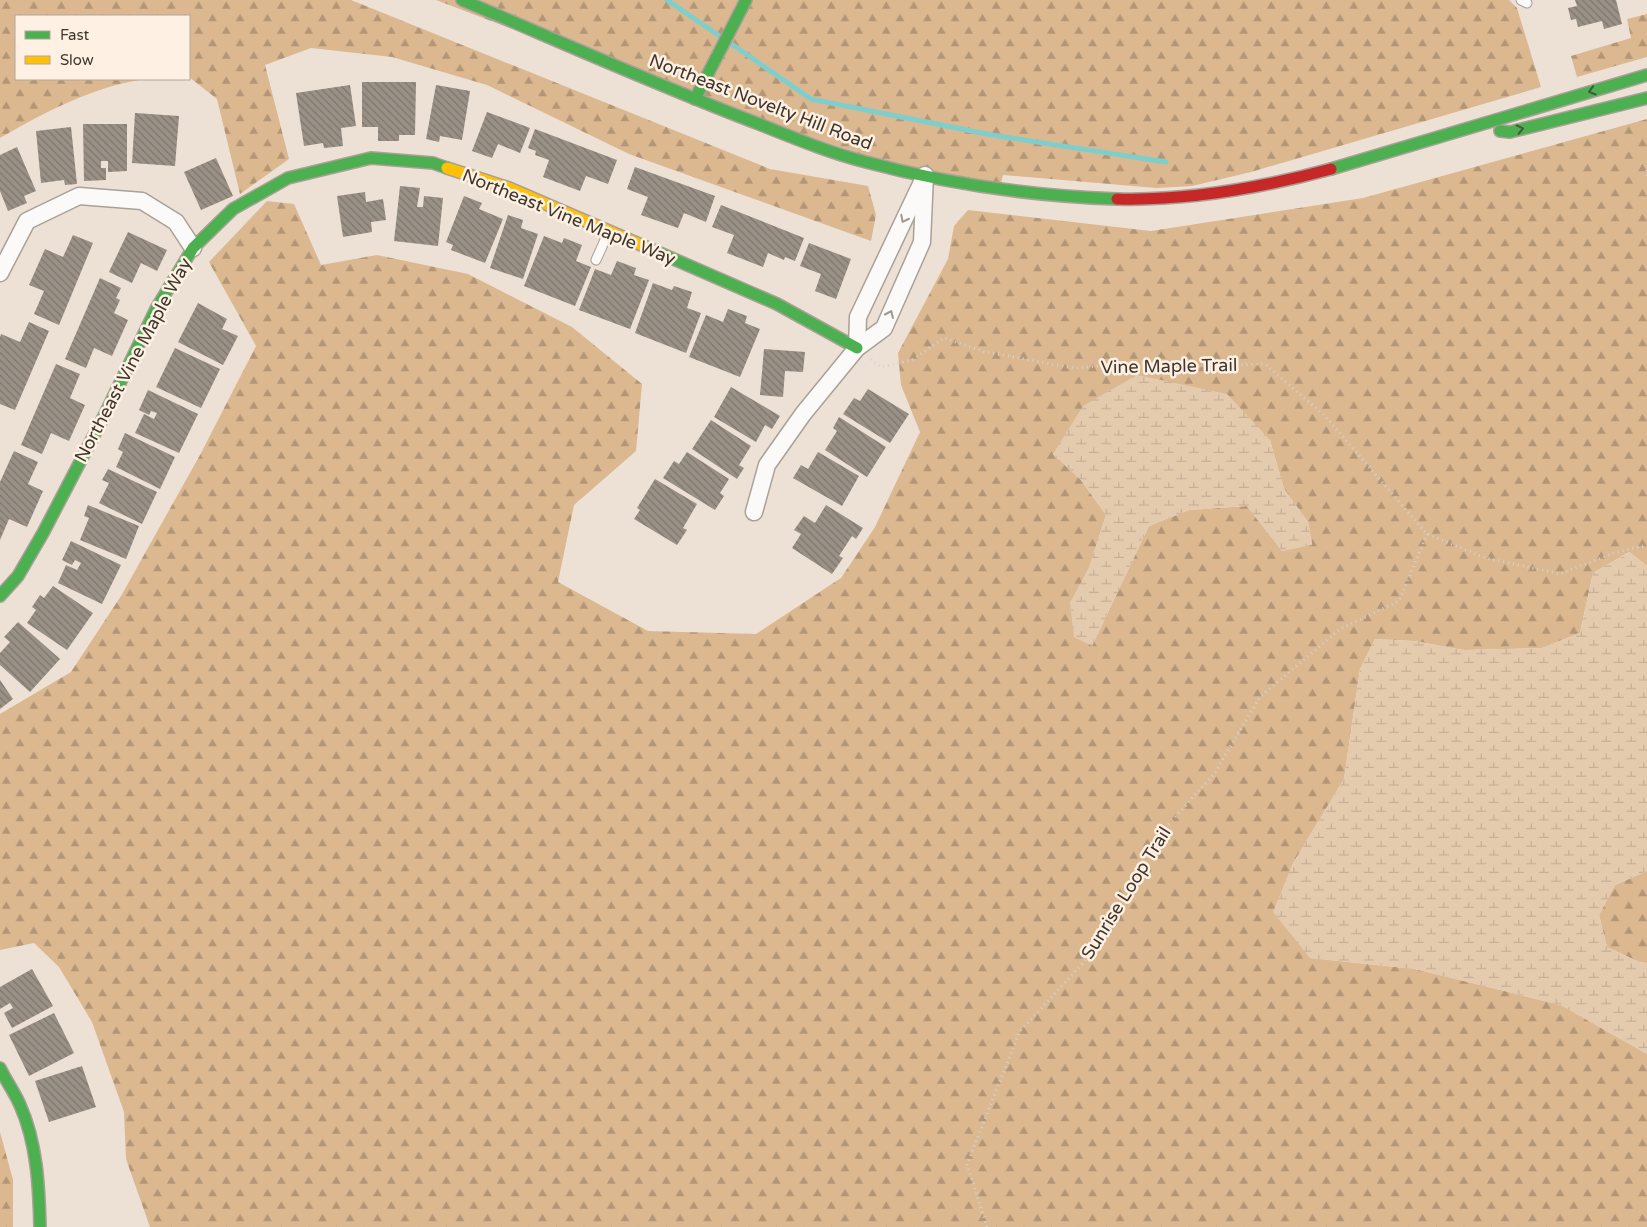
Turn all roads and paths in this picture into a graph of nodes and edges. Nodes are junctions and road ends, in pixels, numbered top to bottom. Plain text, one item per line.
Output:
1 (462, 0) edge
2 (746, 0) edge
3 (1647, 75) edge
4 (1647, 98) edge
5 (695, 99) junction
6 (1472, 128) junction
7 (1647, 165) edge
8 (926, 175) junction
9 (1647, 177) edge
10 (609, 231) junction
11 (192, 248) junction
12 (596, 260) dead end
13 (0, 273) edge
14 (857, 348) junction
15 (754, 512) dead end
16 (1427, 534) junction
17 (1647, 545) edge
18 (0, 596) edge
19 (0, 1068) edge
20 (40, 1227) edge
21 (987, 1227) edge

1 - 5 main road, Northeast Novelty Hill Road
2 - 5 main road
3 -> 6 main road, Northeast Novelty Hill Road
6 -> 4 main road, Northeast Novelty Hill Road
5 - 8 main road, Northeast Novelty Hill Road
6 - 8 main road, Northeast Novelty Hill Road
7 - 9 path
8 -> 14 street
14 -> 8 street
10 - 11 main road, Northeast Vine Maple Way
10 - 12 lane
10 - 14 main road, Northeast Vine Maple Way
11 - 13 street
11 - 18 main road, Northeast Vine Maple Way
14 - 15 street
14 - 16 path, Vine Maple Trail
16 - 17 path
16 - 21 path, Sunrise Loop Trail
19 - 20 main road

